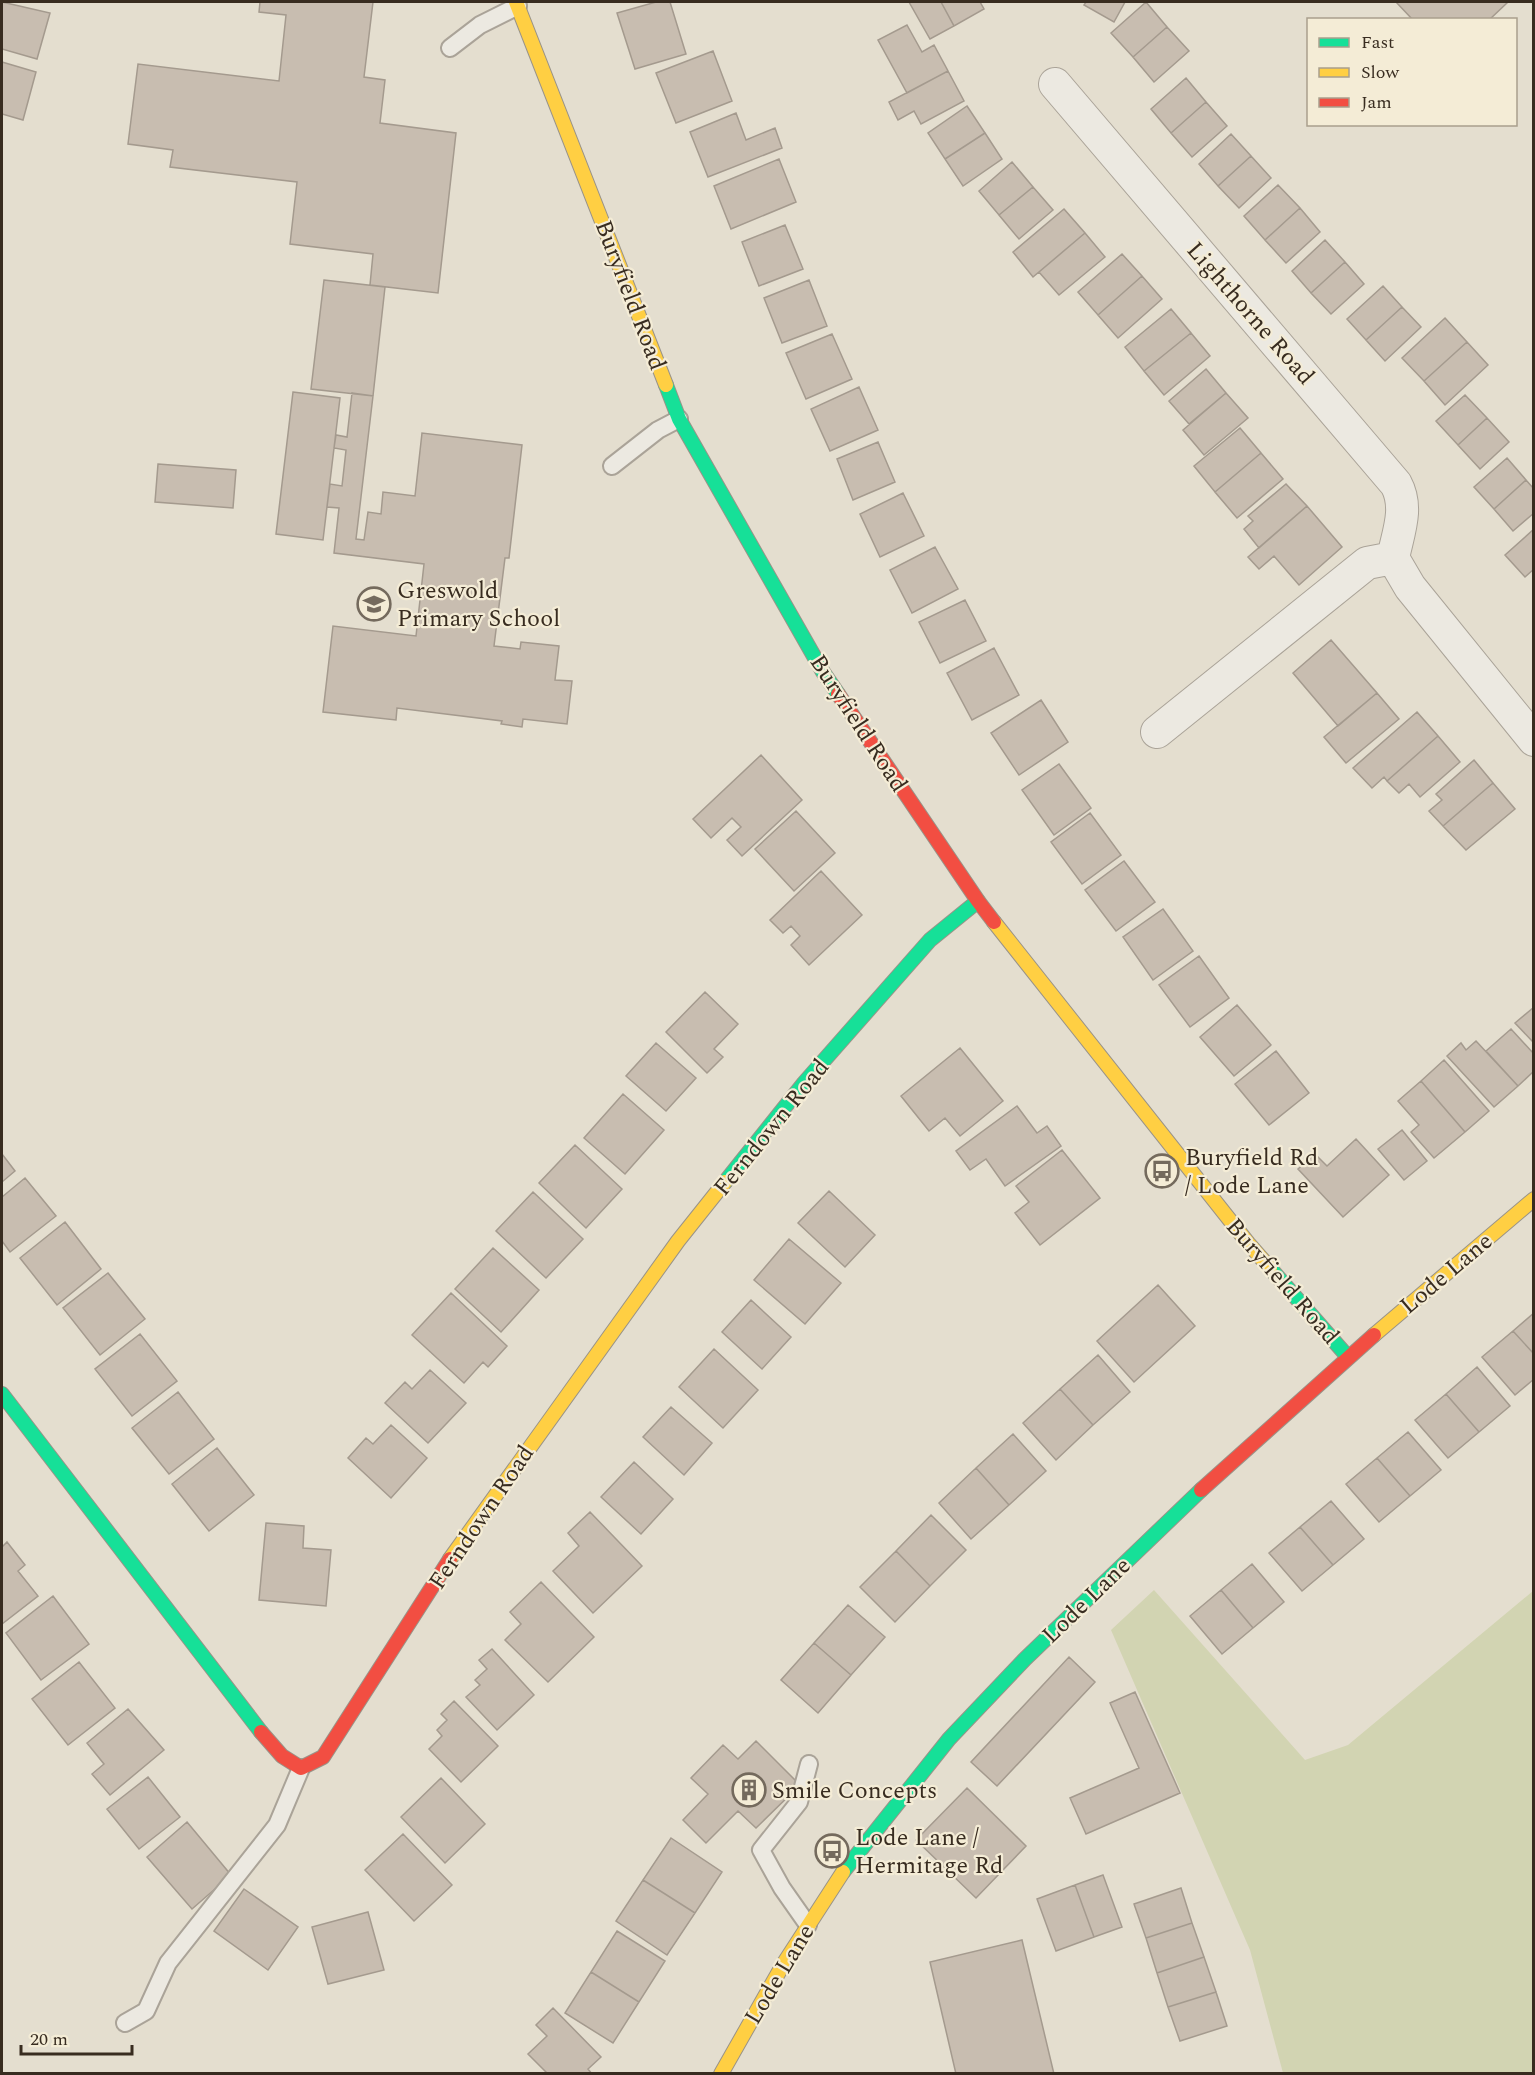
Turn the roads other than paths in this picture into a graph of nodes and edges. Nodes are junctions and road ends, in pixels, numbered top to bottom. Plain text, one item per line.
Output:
1 (517, 4) edge
2 (450, 48) dead end
3 (1055, 84) dead end
4 (679, 418) junction
5 (612, 466) dead end
6 (1393, 558) junction
7 (1157, 732) dead end
8 (1533, 740) edge
9 (978, 901) junction
10 (1533, 1199) edge
11 (1348, 1357) junction
12 (2, 1394) edge
13 (809, 1764) dead end
14 (301, 1768) junction
15 (808, 1925) junction
16 (125, 2023) dead end
17 (721, 2073) edge

1 - 2 lane
1 - 4 street, Buryfield Road
3 - 6 street, Lighthorne Road
4 - 5 lane
4 - 9 street, Buryfield Road
6 - 7 street
6 - 8 street
9 - 11 street, Buryfield Road
9 - 14 street, Ferndown Road
10 - 11 street, Lode Lane
11 - 15 street, Lode Lane
12 - 14 street
13 - 15 lane
14 - 16 lane
15 - 17 street, Lode Lane

